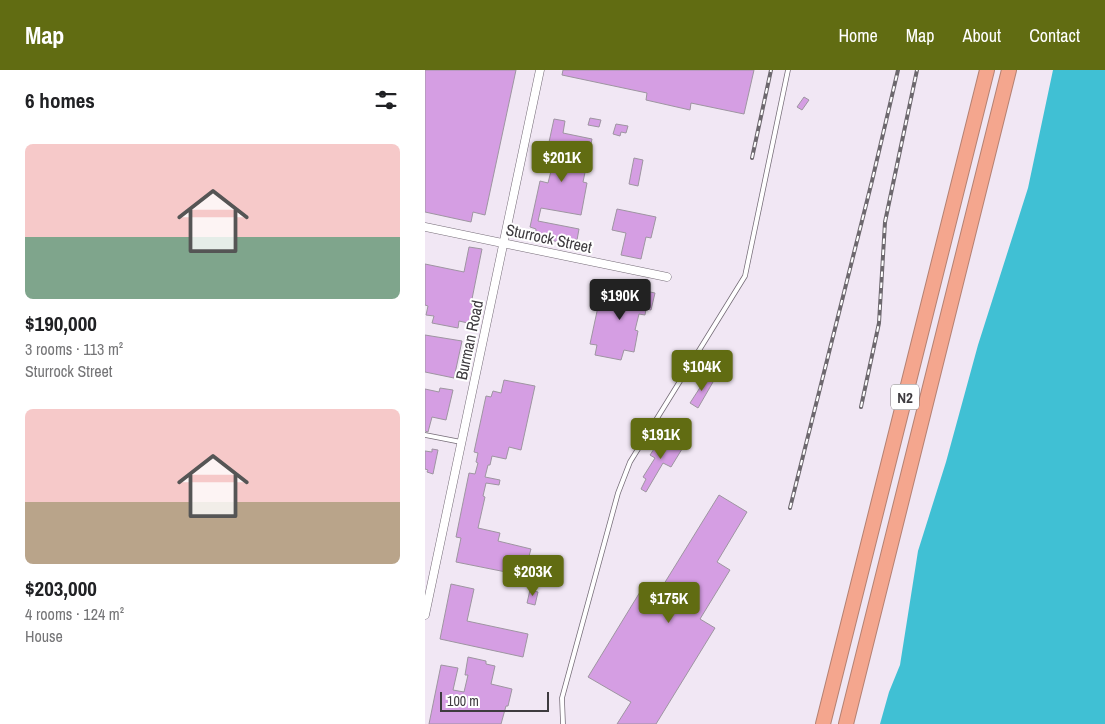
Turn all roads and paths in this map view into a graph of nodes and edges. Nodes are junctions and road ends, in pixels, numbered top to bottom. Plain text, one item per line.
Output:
1 (540, 70) edge
2 (788, 70) edge
3 (987, 70) edge
4 (1009, 70) edge
5 (425, 227) edge
6 (503, 243) junction
7 (667, 277) dead end
8 (425, 435) edge
9 (461, 442) junction
10 (425, 615) edge
11 (563, 724) edge
12 (823, 724) edge
13 (846, 724) edge

1 - 6 street, Burman Road
2 - 11 lane
3 - 12 highway, N2
4 - 13 highway, N2
5 - 6 street, Sturrock Street
6 - 7 street, Sturrock Street
6 - 9 street, Burman Road
8 - 9 lane
9 - 10 street, Burman Road

